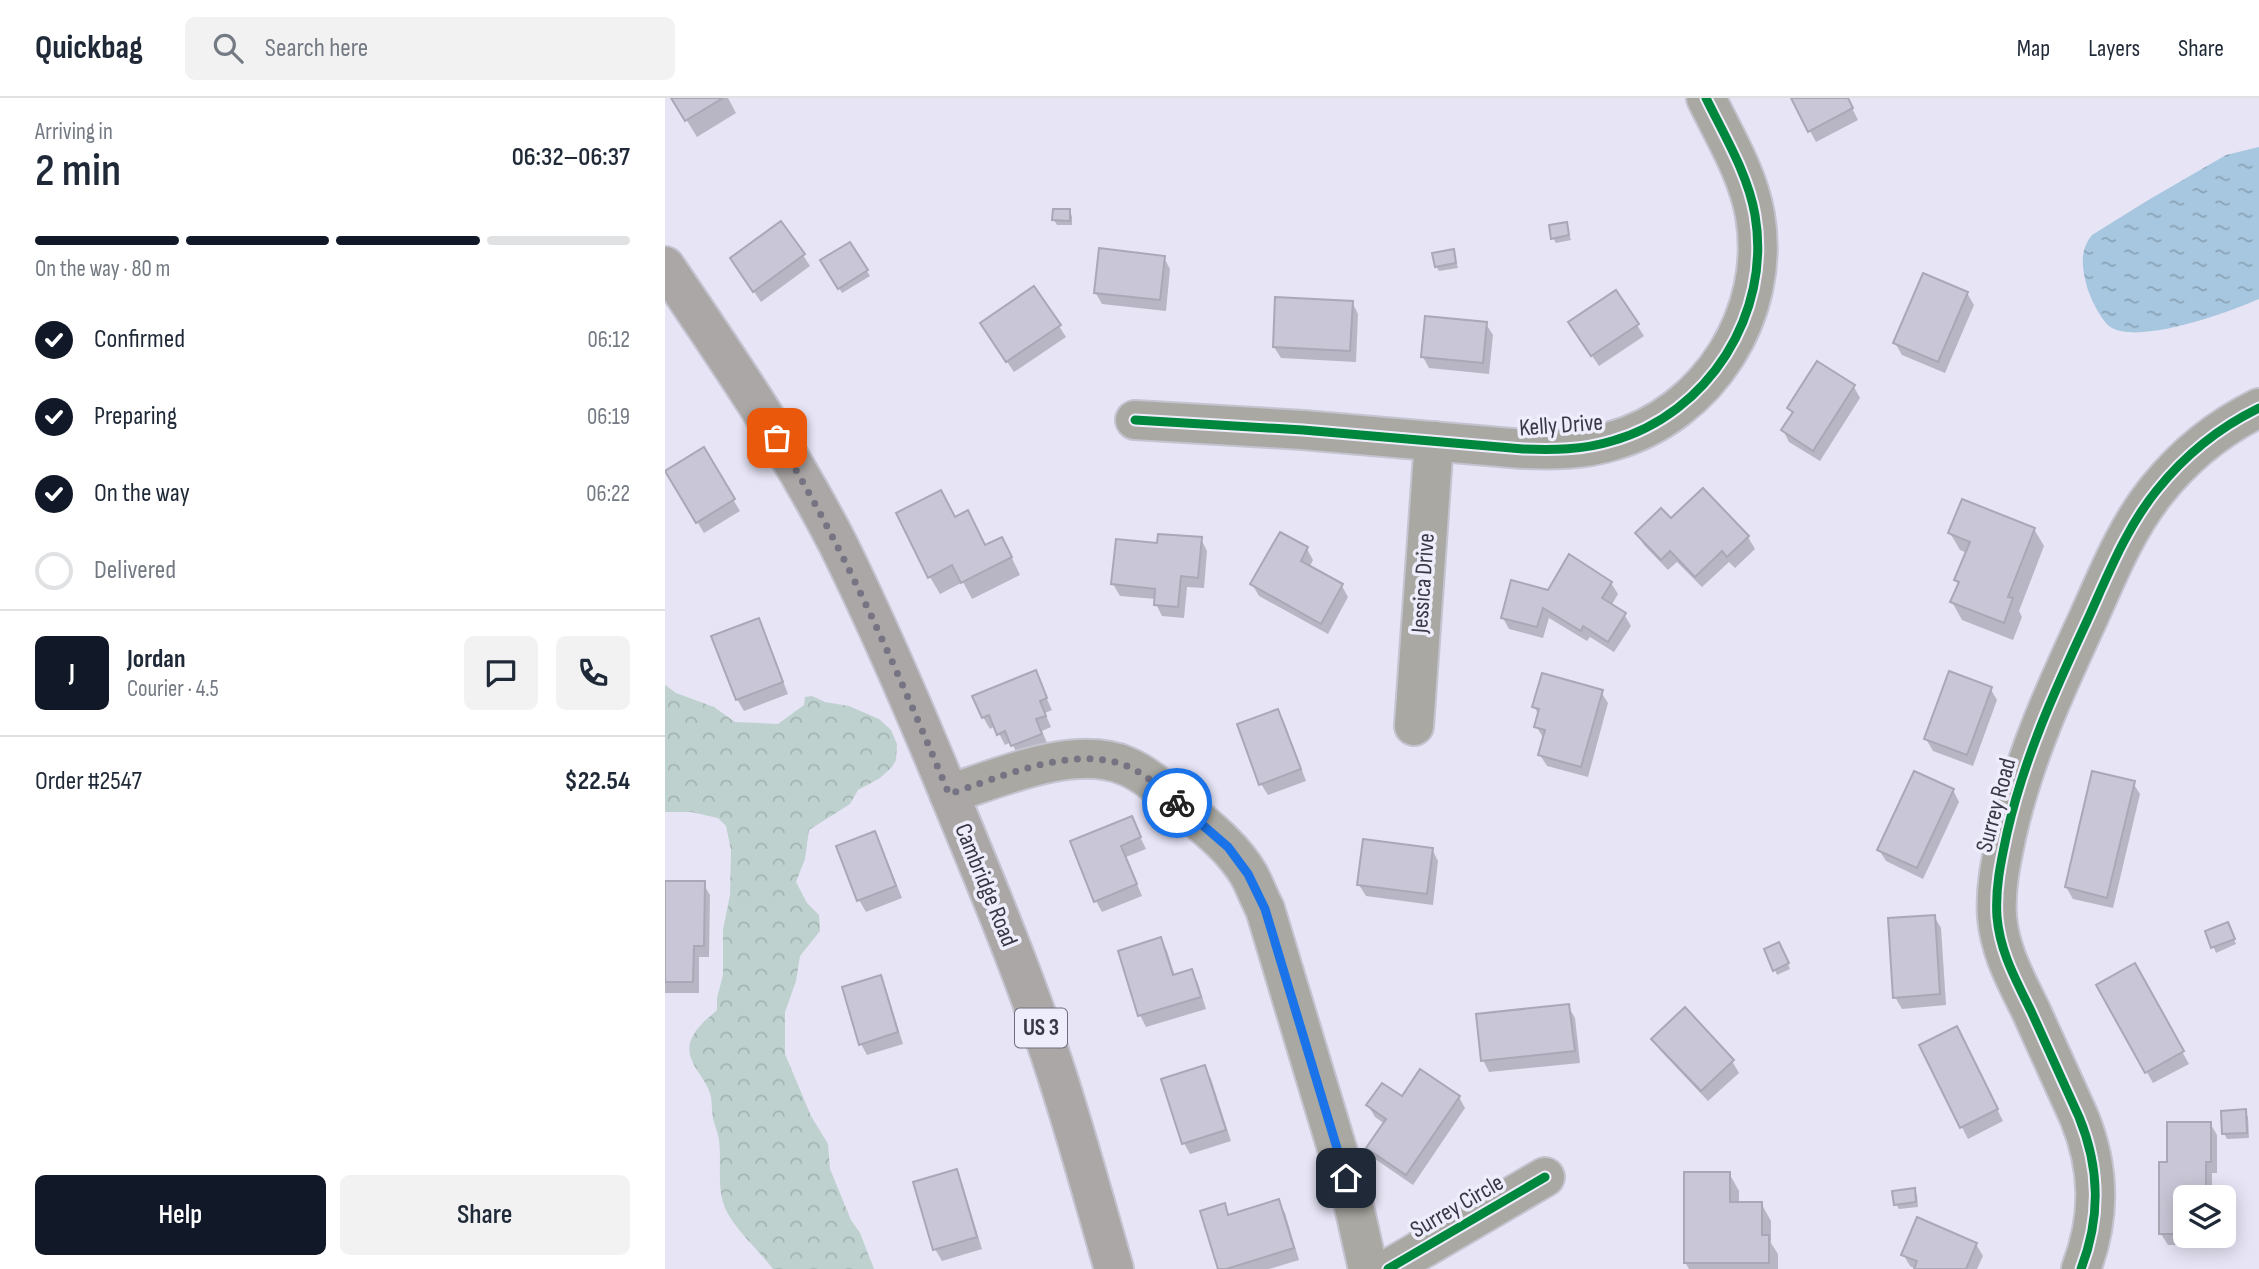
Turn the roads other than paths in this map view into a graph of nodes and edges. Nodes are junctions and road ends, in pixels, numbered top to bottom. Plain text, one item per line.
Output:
1 (1706, 98) edge
2 (665, 267) edge
3 (2259, 408) edge
4 (1135, 420) dead end
5 (1434, 441) junction
6 (1413, 726) dead end
7 (949, 794) junction
8 (1545, 1177) dead end
9 (1114, 1269) edge
10 (1368, 1269) edge
11 (1388, 1269) edge
12 (2081, 1269) edge

1 - 5 street, Kelly Drive
2 - 7 highway, Cambridge Road / US 3
3 - 12 street, Surrey Road
4 - 5 street, Kelly Drive
5 - 6 street, Jessica Drive
7 - 9 highway, Cambridge Road / US 3
7 - 10 street
8 - 11 street, Surrey Circle

